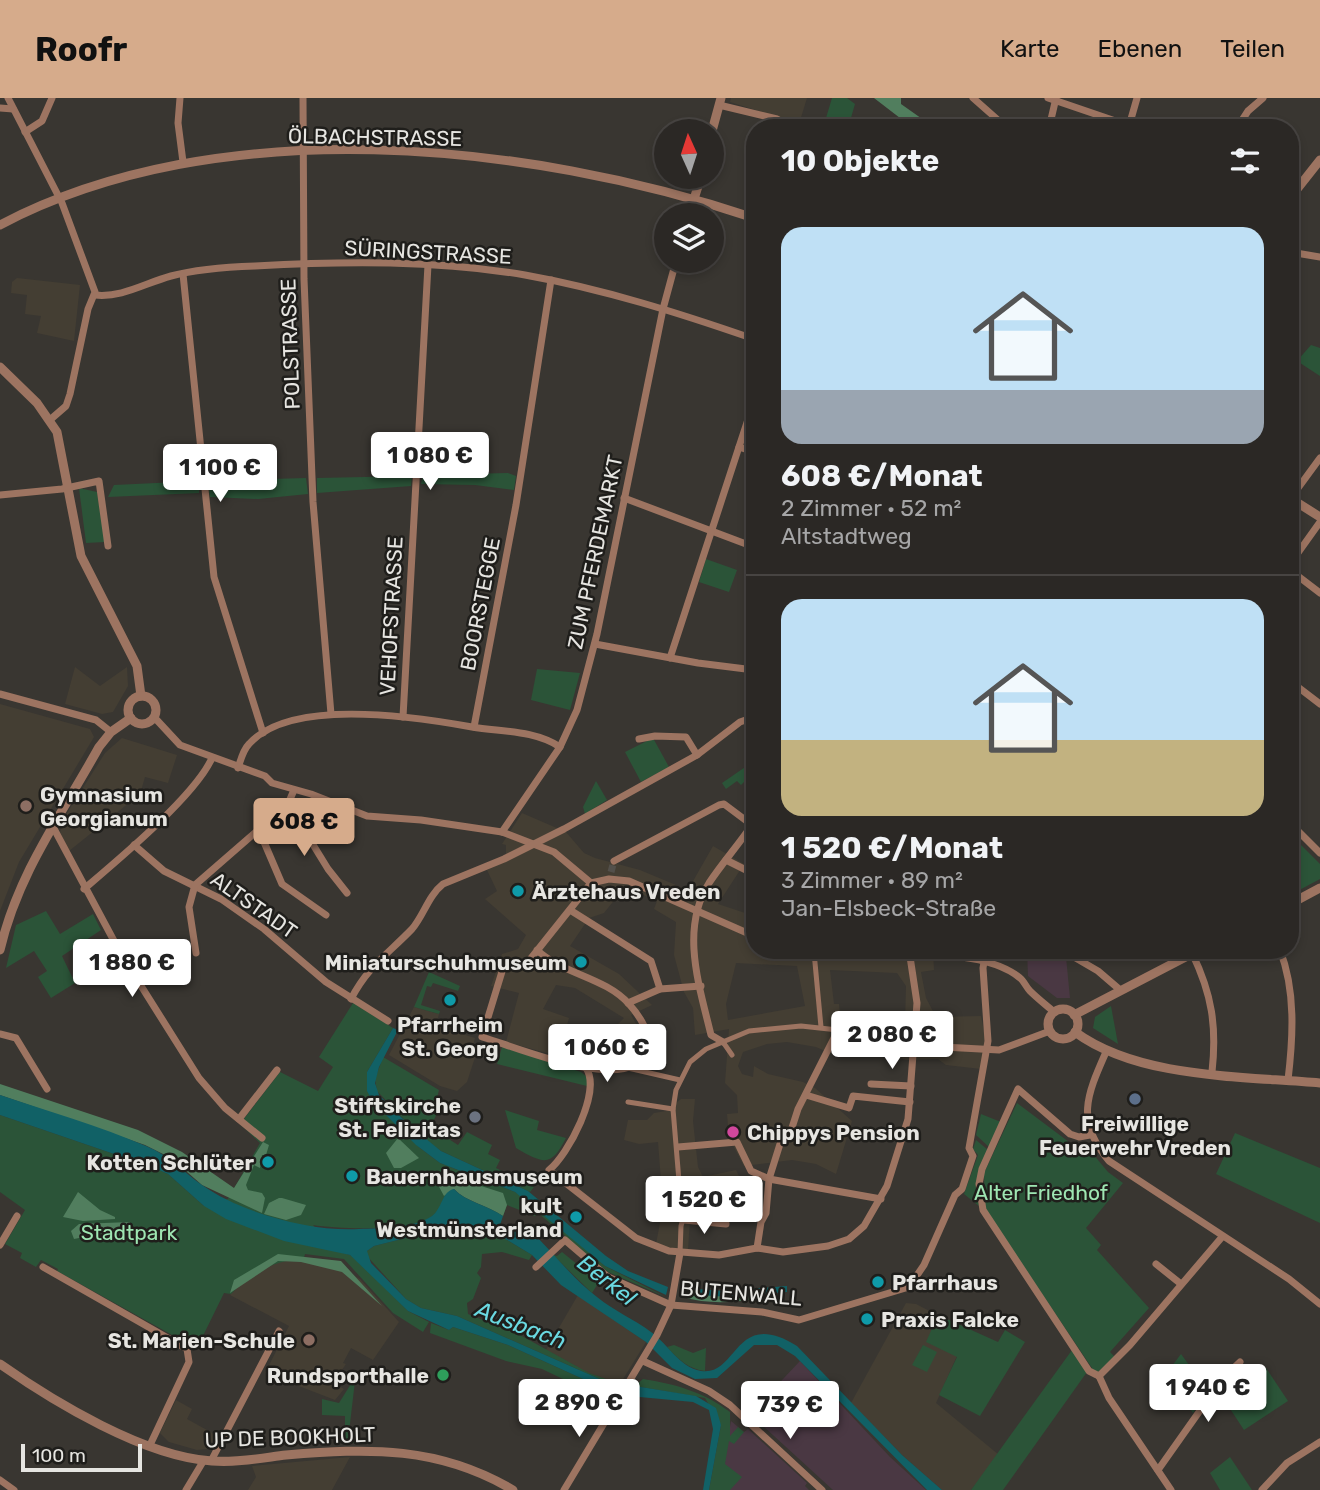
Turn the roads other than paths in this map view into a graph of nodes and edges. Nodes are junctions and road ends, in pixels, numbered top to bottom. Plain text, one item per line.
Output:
1 (8, 98) edge
2 (52, 98) edge
3 (180, 98) edge
4 (303, 98) edge
5 (973, 98) edge
6 (1137, 98) edge
7 (1263, 98) edge
8 (1053, 99) edge
9 (720, 102) edge
10 (0, 108) edge
11 (13, 109) junction
12 (715, 119) edge
13 (777, 119) edge
14 (997, 119) edge
15 (1050, 119) edge
16 (1109, 119) edge
17 (1133, 119) edge
18 (1243, 119) edge
19 (25, 132) junction
20 (303, 152) junction
21 (1320, 160) edge
22 (183, 162) junction
23 (1299, 187) edge
24 (697, 189) edge
25 (58, 196) junction
26 (694, 199) junction
27 (692, 203) edge
28 (746, 215) edge
29 (0, 225) edge
30 (1299, 254) edge
31 (1320, 257) edge
32 (304, 264) junction
33 (428, 265) junction
34 (673, 273) edge
35 (183, 274) junction
36 (551, 280) junction
37 (95, 295) junction
38 (663, 309) junction
39 (746, 336) edge
40 (0, 367) edge
41 (51, 419) junction
42 (746, 426) edge
43 (739, 447) junction
44 (746, 449) edge
45 (1320, 458) edge
46 (68, 487) junction
47 (1299, 487) edge
48 (0, 495) edge
49 (624, 498) junction
50 (1299, 505) edge
51 (1320, 519) edge
52 (711, 531) junction
53 (746, 544) edge
54 (108, 546) dead end
55 (1299, 550) edge
56 (1299, 576) edge
57 (1319, 590) edge
58 (595, 643) junction
59 (670, 658) junction
60 (746, 669) edge
61 (1299, 688) edge
62 (0, 694) edge
63 (141, 696) junction
64 (1320, 704) edge
65 (331, 714) junction
66 (154, 717) junction
67 (403, 717) junction
68 (131, 718) junction
69 (746, 720) edge
70 (474, 727) junction
71 (111, 733) junction
72 (263, 733) junction
73 (639, 739) dead end
74 (560, 747) junction
75 (697, 755) junction
76 (212, 758) junction
77 (238, 768) junction
78 (294, 790) junction
79 (288, 804) junction
80 (746, 818) edge
81 (52, 824) junction
82 (258, 828) junction
83 (502, 832) junction
84 (746, 833) edge
85 (1299, 833) edge
86 (536, 844) junction
87 (134, 845) junction
88 (1320, 853) edge
89 (726, 860) junction
90 (614, 861) dead end
91 (746, 870) edge
92 (591, 883) junction
93 (195, 885) junction
94 (1320, 888) edge
95 (84, 889) junction
96 (347, 893) dead end
97 (1299, 899) edge
98 (570, 910) junction
99 (696, 912) junction
100 (326, 915) dead end
101 (746, 933) edge
102 (1, 936) edge
103 (0, 950) edge
104 (537, 950) junction
105 (197, 953) dead end
106 (813, 959) edge
107 (910, 959) edge
108 (962, 959) edge
109 (985, 959) edge
110 (1076, 959) edge
111 (1181, 959) edge
112 (1197, 959) edge
113 (1282, 959) edge
114 (985, 962) junction
115 (701, 986) junction
116 (660, 989) junction
117 (1119, 989) junction
118 (351, 999) junction
119 (628, 1003) junction
120 (1054, 1012) junction
121 (1074, 1015) junction
122 (388, 1021) dead end
123 (821, 1027) junction
124 (838, 1030) junction
125 (1050, 1031) junction
126 (1075, 1032) junction
127 (0, 1034) edge
128 (723, 1042) junction
129 (914, 1044) junction
130 (988, 1049) junction
131 (1106, 1052) junction
132 (732, 1055) dead end
133 (586, 1068) junction
134 (628, 1068) junction
135 (277, 1070) dead end
136 (1213, 1072) junction
137 (680, 1080) junction
138 (1288, 1080) junction
139 (1320, 1083) edge
140 (871, 1084) dead end
141 (911, 1086) junction
142 (47, 1089) dead end
143 (806, 1095) junction
144 (628, 1102) dead end
145 (910, 1102) junction
146 (673, 1109) junction
147 (239, 1119) junction
148 (1090, 1135) junction
149 (262, 1138) dead end
150 (678, 1147) junction
151 (769, 1179) junction
152 (881, 1199) junction
153 (18, 1216) dead end
154 (684, 1220) junction
155 (726, 1224) dead end
156 (1222, 1237) junction
157 (0, 1245) edge
158 (757, 1248) junction
159 (680, 1253) junction
160 (1156, 1264) dead end
161 (538, 1266) dead end
162 (43, 1267) dead end
163 (1181, 1284) junction
164 (672, 1302) junction
165 (1320, 1304) edge
166 (279, 1331) dead end
167 (643, 1362) junction
168 (1240, 1362) dead end
169 (0, 1364) edge
170 (1099, 1376) junction
171 (1320, 1442) edge
172 (150, 1445) junction
173 (208, 1461) junction
174 (1158, 1470) junction
175 (0, 1480) edge
176 (188, 1489) edge
177 (14, 1490) edge
178 (513, 1490) edge
179 (564, 1490) edge
180 (822, 1490) edge
181 (1171, 1490) edge
182 (1262, 1490) edge

1 - 11 street
2 - 19 street
3 - 22 street
4 - 20 street, POLSTRASSE
5 - 14 street
6 - 17 street
7 - 18 street
8 - 15 street
8 - 16 street
9 - 12 street
9 - 13 street
10 - 11 street
11 - 19 street
19 - 25 street
20 - 22 street, ÖLBACHSTRASSE
20 - 26 street, ÖLBACHSTRASSE
20 - 32 street, POLSTRASSE
21 - 23 street
22 - 25 street, ÖLBACHSTRASSE
24 - 26 street
25 - 29 street, ÖLBACHSTRASSE
25 - 37 street
26 - 27 street
26 - 28 street, ÖLBACHSTRASSE
30 - 31 street
32 - 33 street, SÜRINGSTRASSE
32 - 35 street, SÜRINGSTRASSE
32 - 65 street, POLSTRASSE
33 - 36 street, SÜRINGSTRASSE
33 - 67 street, VEHOFSTRASSE
34 - 38 street, ZUM PFERDEMARKT
35 - 37 street, SÜRINGSTRASSE
35 - 72 street
36 - 38 street, SÜRINGSTRASSE
36 - 70 street, BOORSTEGGE
37 - 41 street
38 - 39 street, SÜRINGSTRASSE
38 - 49 street, ZUM PFERDEMARKT
40 - 41 street
41 - 46 street
42 - 43 street
43 - 44 street
43 - 52 street
45 - 47 street
46 - 48 street
46 - 54 street
46 - 63 street
49 - 52 street
49 - 58 street, ZUM PFERDEMARKT
50 - 51 street
51 - 55 street
52 - 53 street
52 - 59 street
56 - 57 street
58 - 59 street
58 - 74 street, ZUM PFERDEMARKT
59 - 60 street
61 - 64 street
62 - 71 street
63 - 66 street
63 - 68 street
65 - 67 street
65 - 72 street
66 - 68 street
66 - 76 street
67 - 70 street
68 - 71 street
69 - 75 street
70 - 74 street
71 - 81 street
72 - 77 street
73 - 75 street
74 - 83 street, ZUM PFERDEMARKT
75 - 86 street
76 - 77 street
76 - 87 street
77 - 78 street
78 - 79 street
78 - 83 street
79 - 82 street
79 - 96 street
80 - 90 street
81 - 95 street
81 - 102 street
82 - 93 street
82 - 100 street
83 - 86 street
84 - 89 street
85 - 88 street
86 - 92 street
86 - 118 street
87 - 93 street, ALTSTADT
87 - 95 street
89 - 91 street
89 - 99 street
92 - 98 street
92 - 99 street
93 - 105 street
93 - 118 street, ALTSTADT
94 - 97 street
95 - 147 street
98 - 104 street
98 - 116 street
99 - 101 street
99 - 115 street
102 - 103 street
104 - 119 street
104 - 133 street
106 - 123 street
107 - 129 street
108 - 114 street
109 - 114 street, BUTENWALL
110 - 117 street
111 - 117 street
112 - 136 street
113 - 138 street
114 - 120 street
114 - 130 street, BUTENWALL
115 - 116 street
115 - 128 street
116 - 119 street
117 - 121 street
118 - 122 street
119 - 134 street
120 - 121 street
120 - 125 street
121 - 126 street
123 - 124 street
123 - 128 street
124 - 129 street
124 - 143 street
125 - 126 street
125 - 130 street
126 - 131 street
127 - 142 street
128 - 132 street
128 - 137 street
129 - 130 street
129 - 141 street
130 - 164 street, BUTENWALL
131 - 136 street
131 - 148 street
133 - 134 street
133 - 159 street
134 - 137 street
135 - 147 street
136 - 138 street
137 - 146 street
138 - 139 street
140 - 141 street
141 - 145 street
143 - 145 street
143 - 151 street
144 - 146 street
145 - 152 street
146 - 150 street
147 - 149 street
148 - 156 street
148 - 170 street
150 - 151 street
150 - 154 street
151 - 152 street
151 - 158 street
152 - 158 street
153 - 157 street
154 - 155 street
154 - 159 street
156 - 163 street
156 - 165 street
158 - 159 street
159 - 164 street
160 - 163 street
161 - 164 street, BUTENWALL
162 - 172 street
163 - 170 street
164 - 167 street
166 - 173 street
167 - 179 street
167 - 180 street
168 - 174 street
169 - 172 street, UP DE BOOKHOLT
170 - 174 street
171 - 182 street
172 - 173 street, UP DE BOOKHOLT
173 - 176 street
173 - 178 street, UP DE BOOKHOLT
174 - 181 street
175 - 177 street

